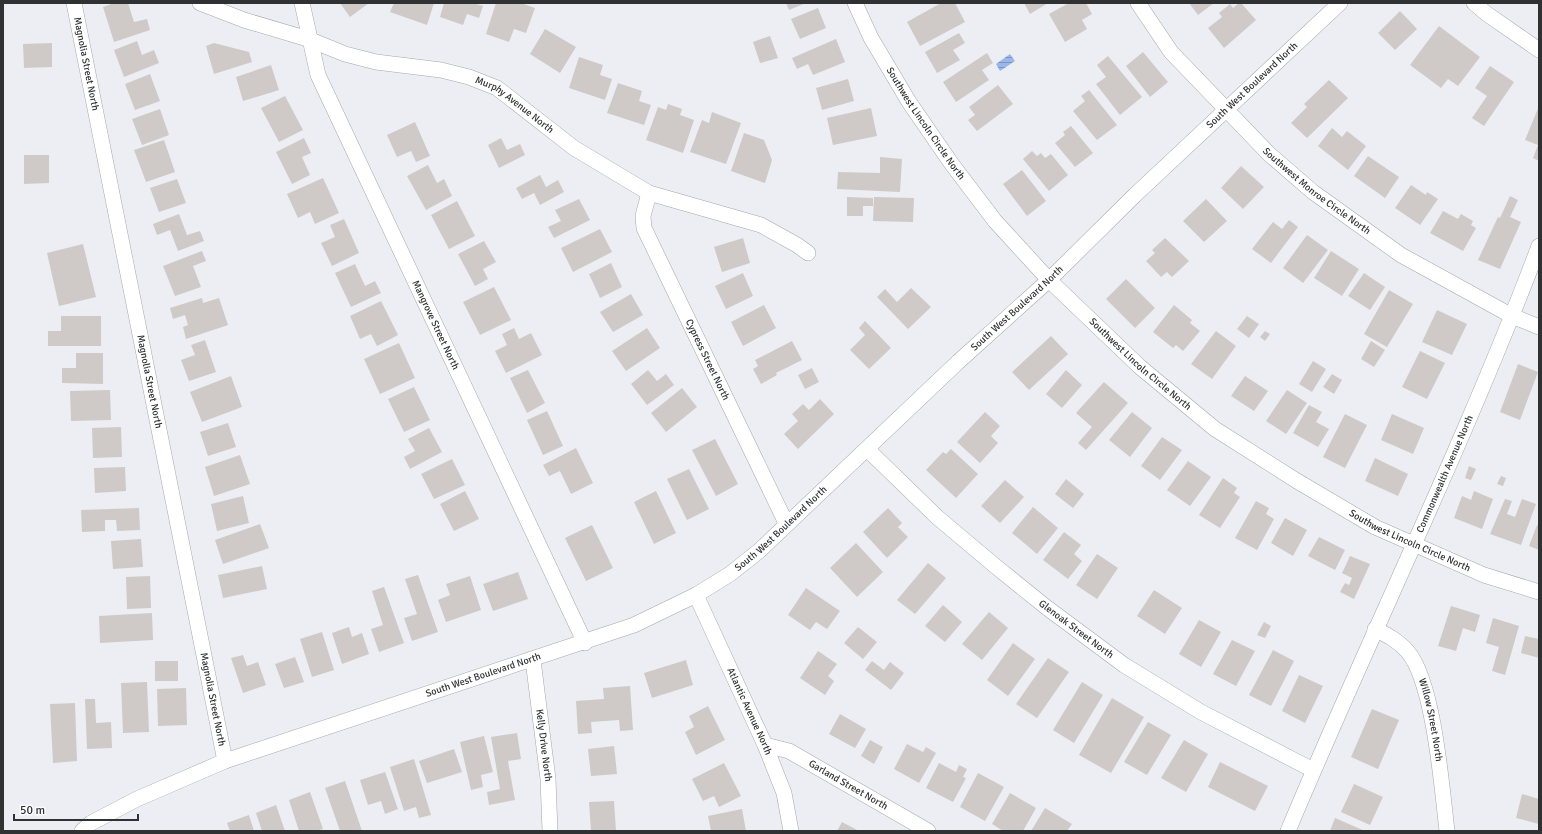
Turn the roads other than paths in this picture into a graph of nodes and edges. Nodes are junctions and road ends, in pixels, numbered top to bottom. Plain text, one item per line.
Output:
1 (74, 3) edge
2 (200, 3) edge
3 (302, 3) edge
4 (855, 3) edge
5 (1138, 3) edge
6 (1340, 3) edge
7 (1474, 3) edge
8 (308, 39) junction
9 (1539, 50) edge
10 (1226, 110) junction
11 (649, 193) junction
12 (1539, 246) edge
13 (808, 253) dead end
14 (1049, 280) junction
15 (1512, 316) junction
16 (1539, 327) edge
17 (868, 450) junction
18 (786, 523) junction
19 (1414, 543) junction
20 (1539, 592) edge
21 (696, 596) junction
22 (1375, 629) junction
23 (585, 642) junction
24 (533, 660) junction
25 (765, 745) junction
26 (225, 761) junction
27 (1313, 770) junction
28 (82, 831) edge
29 (550, 831) edge
30 (791, 831) edge
31 (928, 831) edge
32 (1288, 831) edge
33 (1447, 831) edge

1 - 26 street, Magnolia Street North
2 - 8 street, Murphy Avenue North
3 - 8 street, Mangrove Street North
4 - 14 street, Southwest Lincoln Circle North
5 - 10 street, Southwest Monroe Circle North
6 - 10 street, South West Boulevard North
7 - 9 street
8 - 11 street, Murphy Avenue North
8 - 23 street, Mangrove Street North
10 - 14 street, South West Boulevard North
10 - 15 street, Southwest Monroe Circle North
11 - 13 street, Murphy Avenue North
11 - 18 street, Cypress Street North
12 - 15 street, Commonwealth Avenue North
14 - 17 street, South West Boulevard North
14 - 19 street, Southwest Lincoln Circle North
15 - 16 street, Southwest Monroe Circle North
15 - 19 street, Commonwealth Avenue North
17 - 18 street, South West Boulevard North
17 - 27 street, Glenoak Street North
18 - 21 street, South West Boulevard North
19 - 20 street, Southwest Lincoln Circle North
19 - 22 street, Commonwealth Avenue North
21 - 23 street, South West Boulevard North
21 - 25 street, Atlantic Avenue North
22 - 27 street, Commonwealth Avenue North
22 - 33 street, Willow Street North
23 - 24 street, South West Boulevard North
24 - 26 street, South West Boulevard North
24 - 29 street, Kelly Drive North
25 - 30 street, Atlantic Avenue North
25 - 31 street, Garland Street North
26 - 28 street, South West Boulevard North
27 - 32 street, Commonwealth Avenue North

